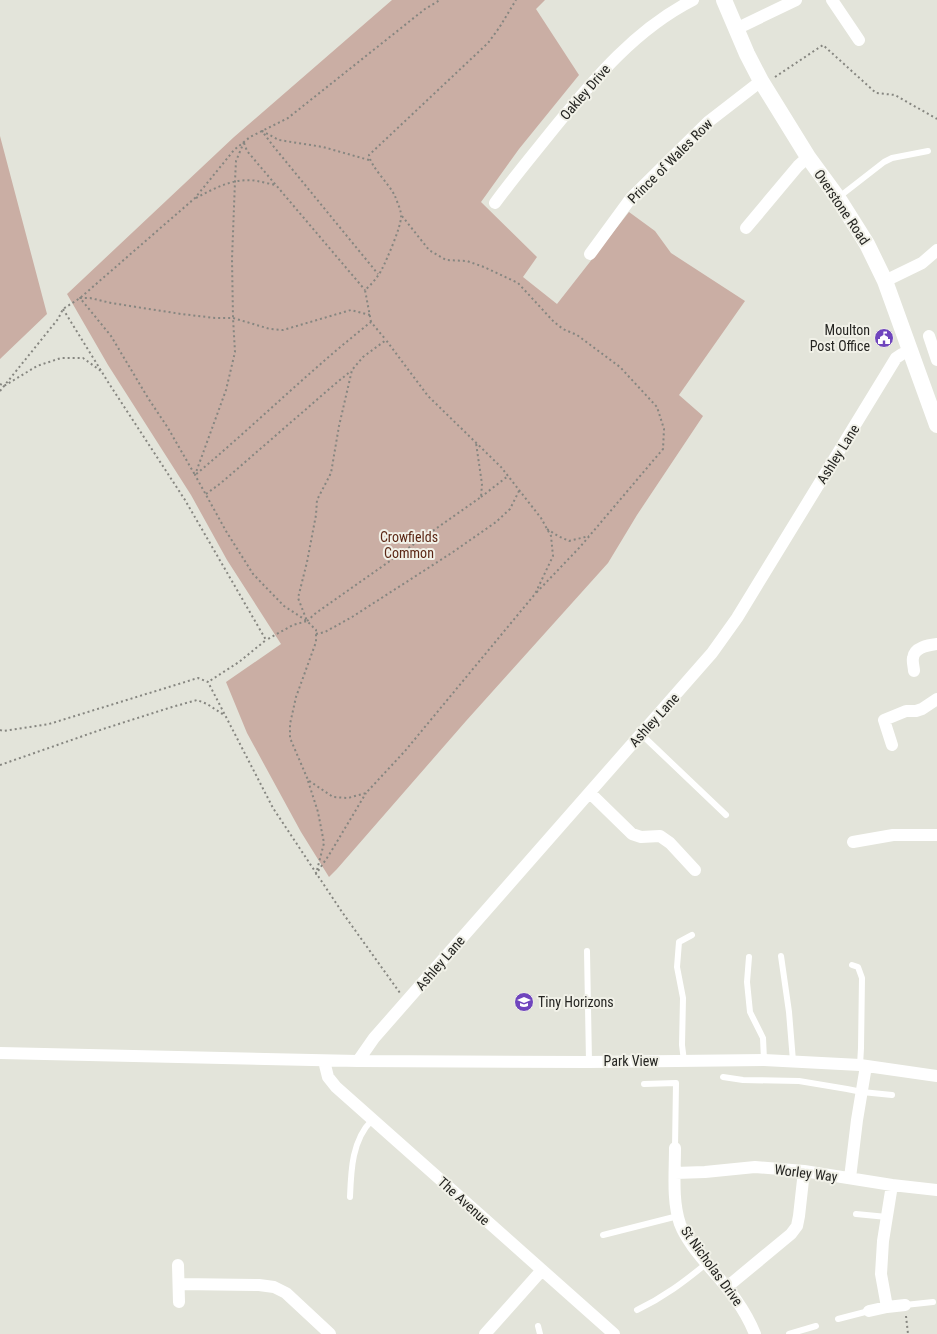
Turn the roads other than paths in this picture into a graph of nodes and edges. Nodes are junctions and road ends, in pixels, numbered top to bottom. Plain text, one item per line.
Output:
1 (693, 0) edge
2 (724, 0) edge
3 (796, 0) edge
4 (832, 0) edge
5 (736, 30) junction
6 (858, 40) dead end
7 (762, 82) junction
8 (928, 150) dead end
9 (808, 157) junction
10 (838, 198) junction
11 (495, 203) dead end
12 (746, 228) dead end
13 (937, 250) edge
14 (590, 254) dead end
15 (885, 281) junction
16 (928, 336) dead end
17 (910, 350) junction
18 (936, 352) edge
19 (937, 425) edge
20 (937, 644) edge
21 (914, 671) dead end
22 (937, 699) edge
23 (641, 734) junction
24 (892, 745) dead end
25 (590, 792) junction
26 (726, 815) dead end
27 (937, 835) edge
28 (854, 842) dead end
29 (695, 870) dead end
30 (692, 935) dead end
31 (587, 951) dead end
32 (781, 956) dead end
33 (749, 957) dead end
34 (852, 965) dead end
35 (0, 1053) edge
36 (764, 1060) junction
37 (324, 1061) junction
38 (358, 1061) junction
39 (684, 1061) junction
40 (793, 1061) junction
41 (589, 1062) junction
42 (863, 1065) junction
43 (937, 1076) edge
44 (723, 1077) dead end
45 (644, 1084) dead end
46 (862, 1092) junction
47 (892, 1095) dead end
48 (372, 1120) junction
49 (674, 1148) joint
50 (804, 1171) junction
51 (675, 1172) junction
52 (850, 1178) junction
53 (892, 1185) junction
54 (937, 1190) edge
55 (350, 1197) dead end
56 (856, 1214) dead end
57 (678, 1216) junction
58 (887, 1217) junction
59 (603, 1235) dead end
60 (707, 1263) junction
61 (178, 1265) dead end
62 (542, 1270) junction
63 (179, 1284) junction
64 (727, 1287) junction
65 (179, 1302) dead end
66 (933, 1302) dead end
67 (905, 1305) joint
68 (887, 1308) junction
69 (637, 1310) dead end
70 (869, 1312) joint
71 (838, 1319) dead end
72 (538, 1326) dead end
73 (816, 1326) dead end
74 (330, 1334) edge
75 (485, 1334) edge
76 (540, 1334) edge
77 (614, 1334) edge
78 (755, 1334) edge
79 (789, 1334) edge

1 - 11 street, Oakley Drive
2 - 5 street, Overstone Road
3 - 5 street
4 - 6 street
5 - 7 street, Overstone Road
7 - 9 street, Overstone Road
7 - 14 street, Prince of Wales Row
8 - 10 lane
9 - 10 street, Overstone Road
9 - 12 street
10 - 15 street, Overstone Road
13 - 15 street
15 - 17 street, Overstone Road
16 - 18 street
17 - 19 street, Overstone Road
17 - 23 street, Ashley Lane
20 - 21 street
22 - 24 street
23 - 25 street, Ashley Lane
23 - 26 lane
25 - 29 street
25 - 38 street, Ashley Lane
27 - 28 street
30 - 39 lane
31 - 41 lane
32 - 40 lane
33 - 36 lane
34 - 42 lane
35 - 37 street, Park View
36 - 39 street, Park View
36 - 40 street, Park View
37 - 38 street, Park View
37 - 48 street, The Avenue
38 - 41 street, Park View
39 - 41 street, Park View
40 - 42 street, Park View
42 - 43 street, Park View
42 - 46 street
44 - 46 lane
45 - 49 lane
46 - 47 lane
46 - 52 street
48 - 55 lane
48 - 62 street, The Avenue
49 - 51 street, St Nicholas Drive
50 - 51 street, Worley Way
50 - 52 street, Worley Way
50 - 64 street
51 - 57 street, St Nicholas Drive
52 - 53 street, Worley Way
53 - 54 street, Worley Way
53 - 58 street
56 - 58 lane
57 - 59 lane
57 - 60 street, St Nicholas Drive
58 - 68 street
60 - 64 street, St Nicholas Drive
60 - 69 lane
61 - 63 street
62 - 75 street
62 - 77 street, The Avenue
63 - 65 street
63 - 74 street
64 - 78 street, St Nicholas Drive
66 - 67 lane
67 - 68 street
68 - 70 street
70 - 71 lane
72 - 76 lane
73 - 79 lane

